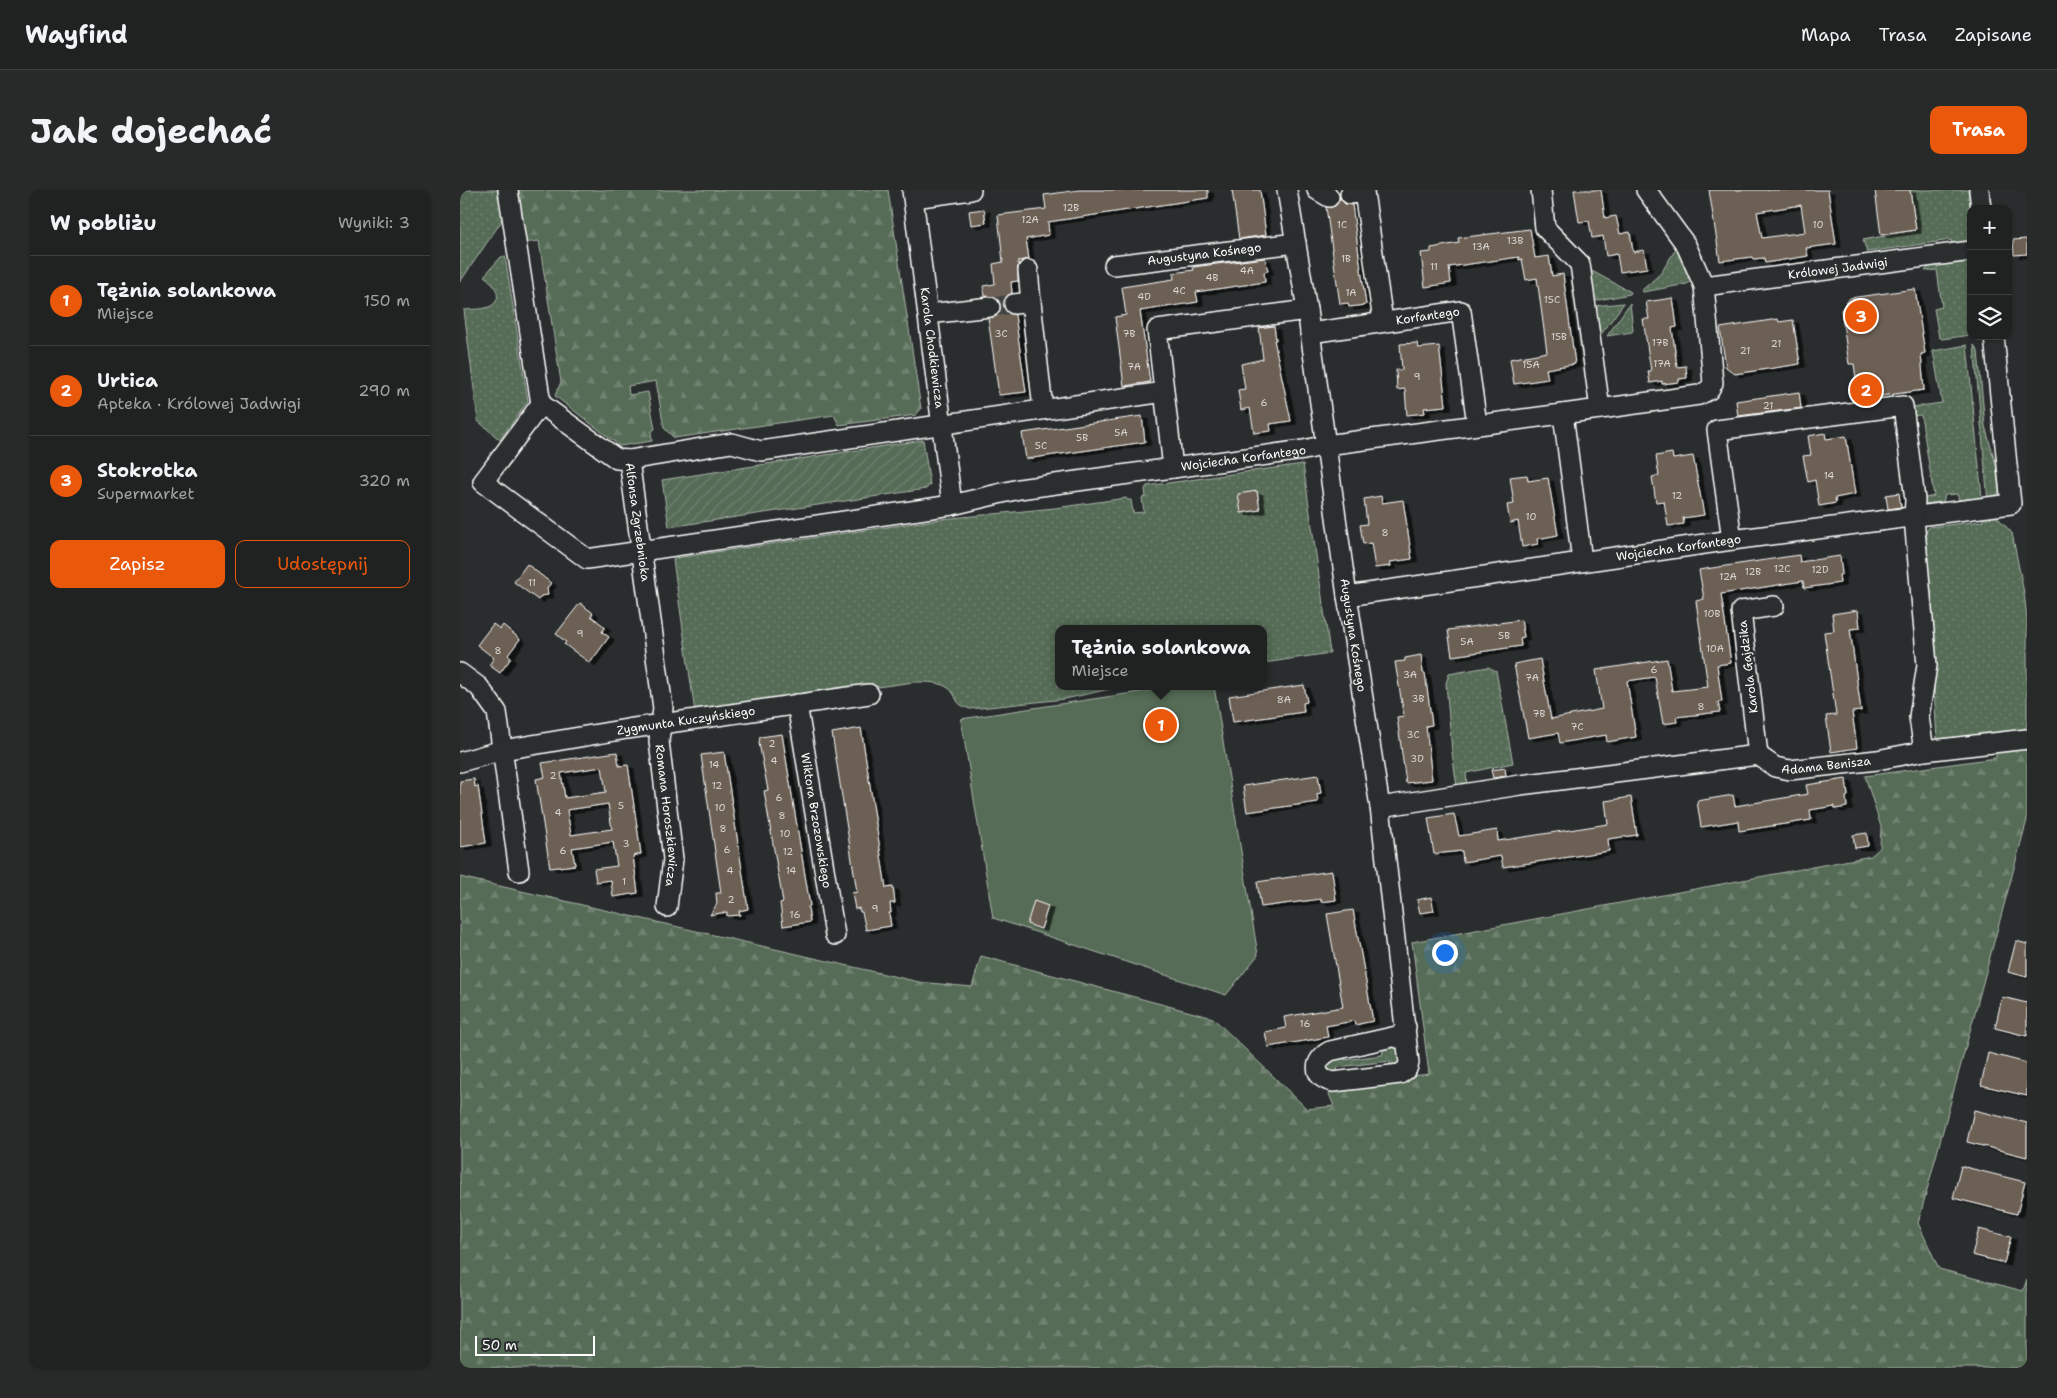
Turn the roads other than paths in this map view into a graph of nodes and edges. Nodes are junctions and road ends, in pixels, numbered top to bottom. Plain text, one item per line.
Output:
1 (508, 190) edge
2 (970, 190) edge
3 (1287, 190) edge
4 (1541, 190) edge
5 (1646, 190) edge
6 (1979, 190) edge
7 (913, 194) edge
8 (1350, 194) dead end
9 (1981, 205) edge
10 (1296, 243) junction
11 (1967, 252) edge
12 (1114, 265) dead end
13 (1028, 270) dead end
14 (1704, 286) junction
15 (990, 307) tunnel mouth
16 (1307, 310) junction
17 (928, 314) junction
18 (1383, 321) junction
19 (1310, 333) junction
20 (1994, 340) edge
21 (1164, 392) junction
22 (541, 404) junction
23 (1043, 409) junction
24 (1600, 409) junction
25 (1563, 414) junction
26 (942, 424) junction
27 (1477, 424) junction
28 (1326, 445) junction
29 (629, 460) junction
30 (1173, 468) junction
31 (952, 505) junction
32 (1914, 518) junction
33 (1732, 540) junction
34 (642, 551) junction
35 (1582, 561) junction
36 (1347, 596) junction
37 (1774, 606) dead end
38 (460, 673) edge
39 (869, 694) dead end
40 (797, 704) junction
41 (661, 724) junction
42 (2027, 739) edge
43 (504, 750) junction
44 (1924, 752) junction
45 (1758, 755) junction
46 (460, 762) edge
47 (1380, 806) junction
48 (519, 871) dead end
49 (667, 907) dead end
50 (836, 935) dead end
51 (1406, 1027) junction

1 - 22 street
2 - 7 street
3 - 10 street, Augustyna Kośnego
4 - 24 street
5 - 14 street, Wojciecha Korfantego
6 - 9 street
7 - 17 street, Karola Chodkiewicza
8 - 18 street
10 - 12 street, Augustyna Kośnego
10 - 16 street, Augustyna Kośnego
11 - 14 street, Królowej Jadwigi
13 - 23 street
14 - 24 street, Wojciecha Korfantego
15 - 17 street
16 - 19 street, Augustyna Kośnego
16 - 21 street, Wojciecha Korfantego
17 - 26 street, Karola Chodkiewicza
18 - 19 street, Korfantego
18 - 27 street, Korfantego
19 - 28 street, Augustyna Kośnego
20 - 32 street, Wojciecha Korfantego
21 - 23 street
21 - 30 street, Wojciecha Korfantego
22 - 29 street, Alfonsa Zgrzebnioka
22 - 34 street
23 - 26 street
24 - 25 street, Wojciecha Korfantego
25 - 27 street, Wojciecha Korfantego
25 - 35 street
26 - 29 street
26 - 31 street, Karola Chodkiewicza
27 - 28 street, Wojciecha Korfantego
28 - 30 street, Wojciecha Korfantego
28 - 36 street, Augustyna Kośnego
29 - 34 street, Alfonsa Zgrzebnioka
30 - 31 street
31 - 34 street
32 - 33 street, Wojciecha Korfantego
32 - 33 street
32 - 44 street
33 - 35 street, Wojciecha Korfantego
34 - 41 street, Alfonsa Zgrzebnioka
35 - 36 street, Wojciecha Korfantego
36 - 47 street, Augustyna Kośnego
37 - 45 street, Karola Gajdzika
38 - 43 street
39 - 40 street, Zygmunta Kuczyńskiego
40 - 41 street, Zygmunta Kuczyńskiego
40 - 50 street, Wiktora Brzozowskiego
41 - 43 street, Zygmunta Kuczyńskiego
41 - 49 street, Romana Horoszkiewicza
42 - 44 street, Adama Benisza
43 - 46 street, Zygmunta Kuczyńskiego
43 - 48 street
44 - 45 street, Adama Benisza
45 - 47 street
47 - 51 street, Augustyna Kośnego
51 - 51 street, Augustyna Kośnego

